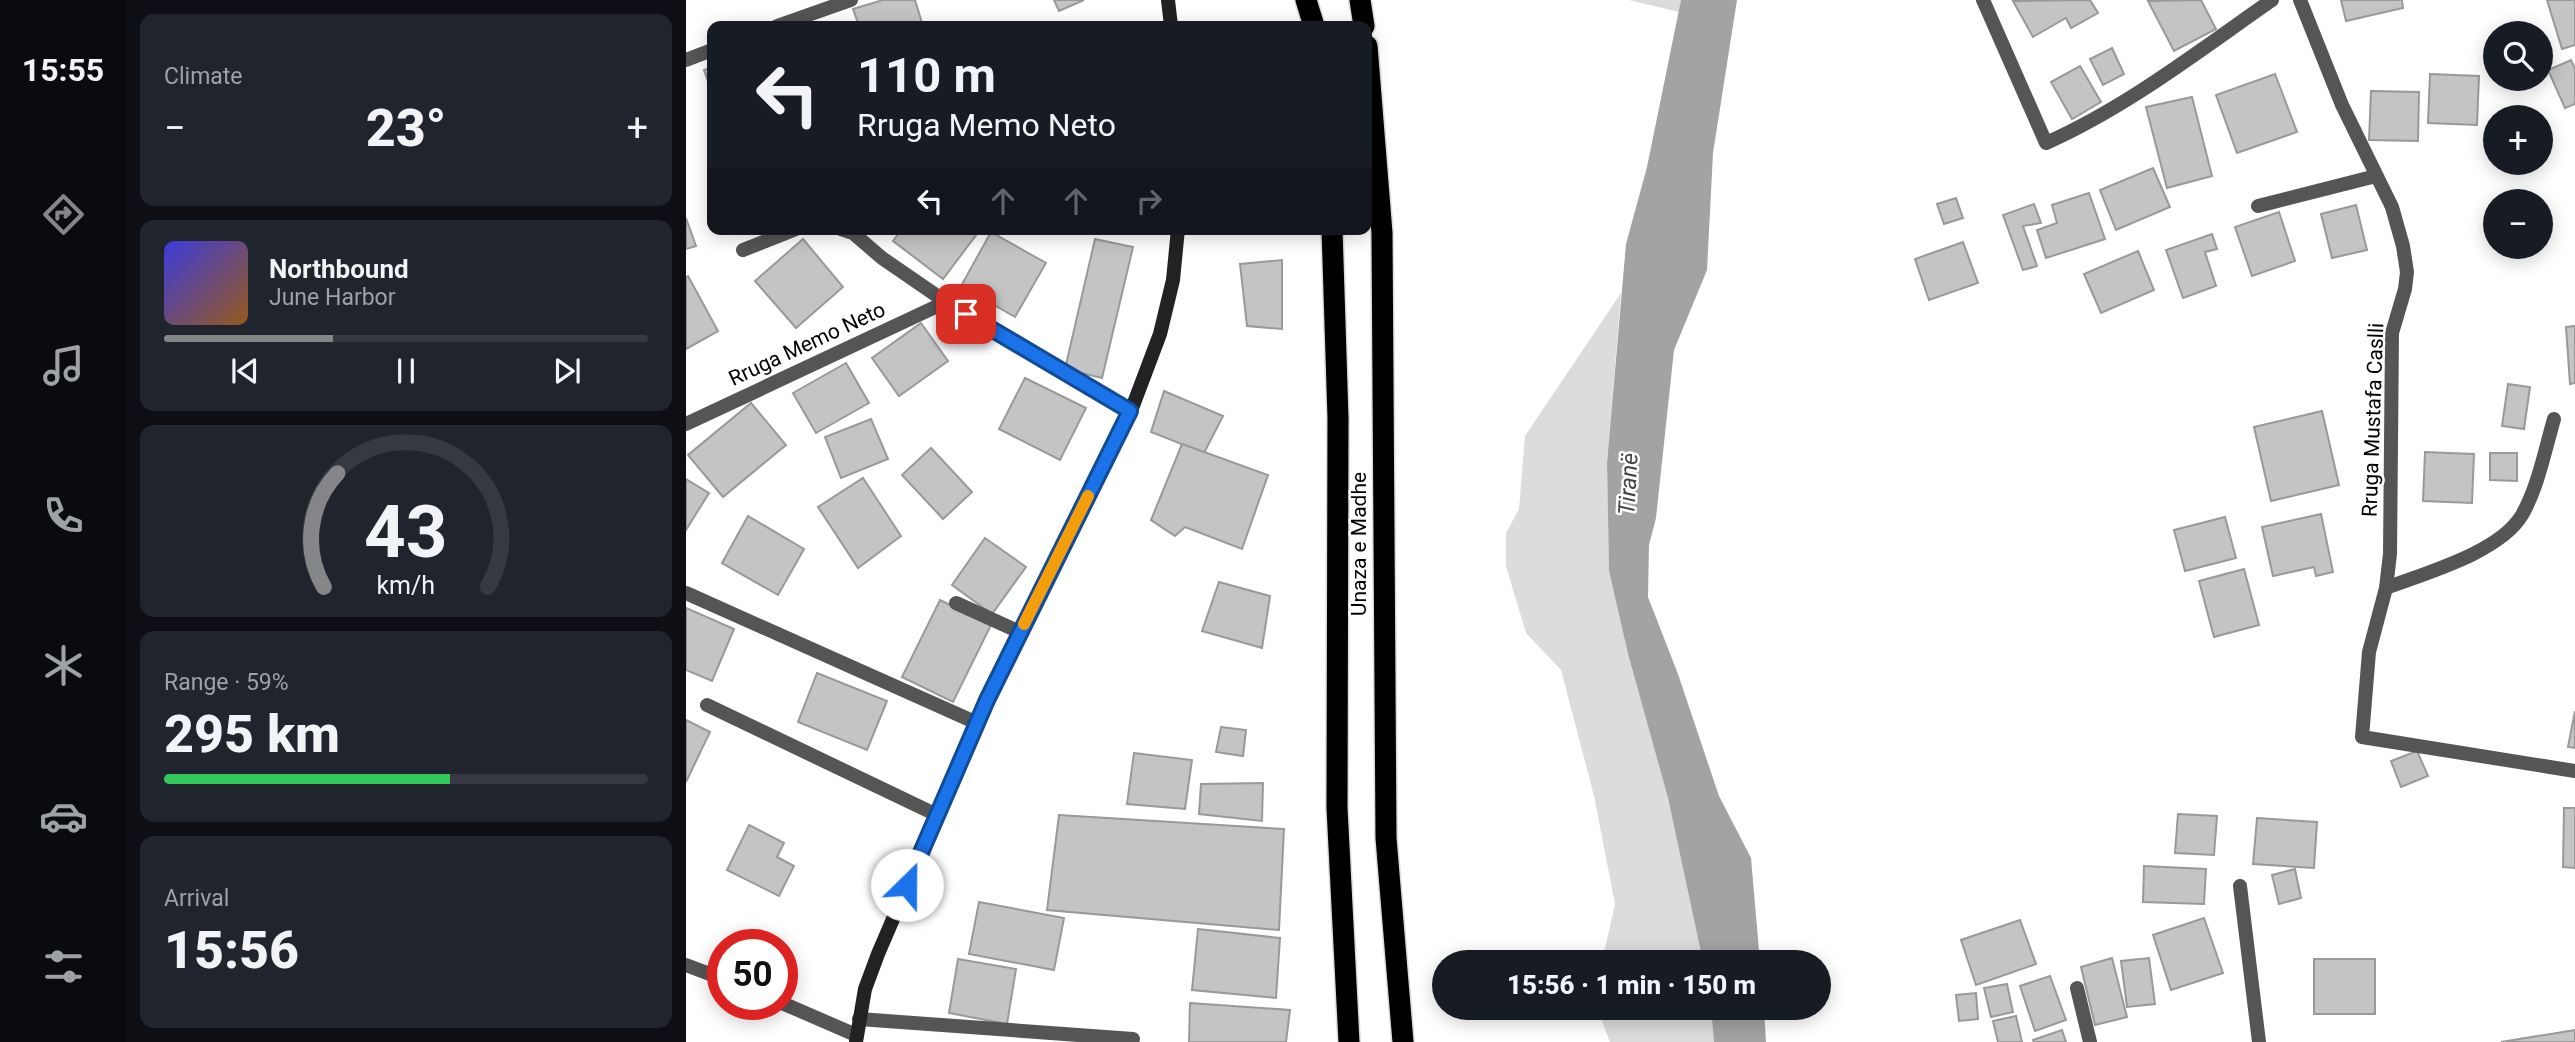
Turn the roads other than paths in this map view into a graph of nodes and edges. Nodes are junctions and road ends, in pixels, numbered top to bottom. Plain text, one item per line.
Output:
1 (851, 0) edge
2 (1168, 0) edge
3 (1306, 0) edge
4 (1315, 0) edge
5 (1360, 0) edge
6 (1983, 0) edge
7 (2272, 0) edge
8 (2300, 0) edge
9 (791, 21) edge
10 (1170, 21) edge
11 (1314, 21) edge
12 (1316, 21) edge
13 (1363, 21) edge
14 (707, 52) edge
15 (686, 60) edge
16 (1372, 108) edge
17 (2376, 176) junction
18 (2258, 206) dead end
19 (781, 235) edge
20 (855, 235) edge
21 (1177, 235) edge
22 (1332, 235) edge
23 (743, 250) dead end
24 (946, 302) junction
25 (1130, 411) junction
26 (2554, 419) dead end
27 (686, 424) edge
28 (2386, 588) junction
29 (686, 593) edge
30 (957, 603) dead end
31 (1020, 632) junction
32 (706, 705) dead end
33 (977, 723) junction
34 (2575, 771) edge
35 (937, 815) junction
36 (2240, 886) dead end
37 (686, 965) edge
38 (707, 973) edge
39 (2077, 988) dead end
40 (798, 1011) edge
41 (859, 1019) junction
42 (856, 1038) edge
43 (1133, 1039) dead end
44 (1349, 1042) edge
45 (1403, 1042) edge
46 (2090, 1042) edge
47 (2259, 1042) edge

1 - 9 street
2 - 10 main road
3 - 11 highway
4 - 12 highway
5 - 13 highway
6 - 7 street
8 - 17 street, Rruga Mustafa Caslli
14 - 15 street
16 - 45 highway, Unaza e Madhe
17 - 18 street
17 - 28 street, Rruga Mustafa Caslli
19 - 23 street
20 - 24 street
21 - 25 main road
22 - 44 highway, Unaza e Madhe
24 - 25 street
24 - 27 street, Rruga Memo Neto
25 - 31 main road
26 - 28 street
28 - 34 street, Rruga Mustafa Caslli
29 - 33 street
30 - 31 street
31 - 33 main road
32 - 35 street
33 - 35 main road
35 - 41 main road
36 - 47 street
37 - 38 street
39 - 46 street
40 - 42 street
41 - 42 main road
41 - 43 street

